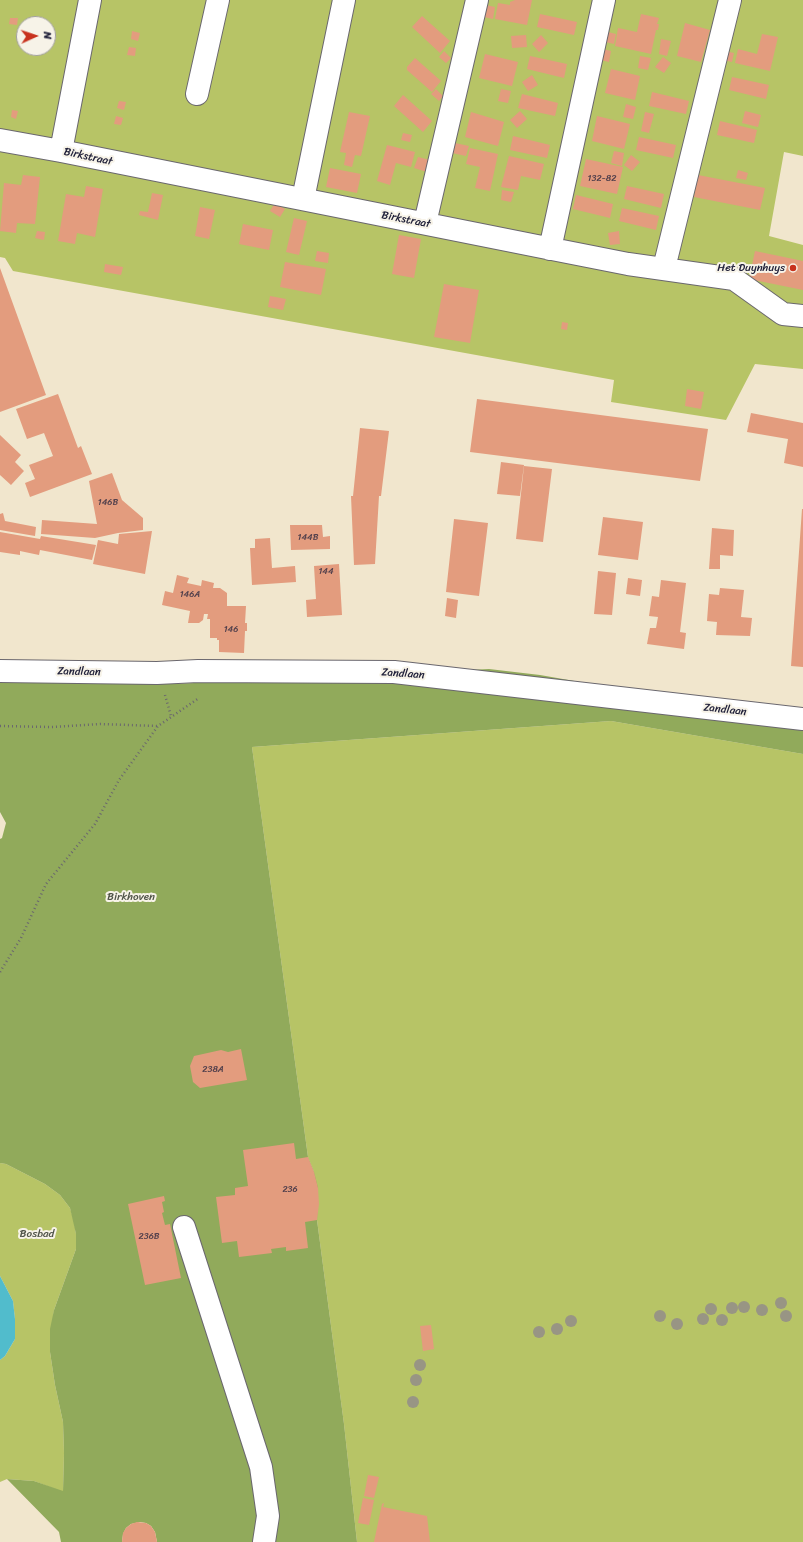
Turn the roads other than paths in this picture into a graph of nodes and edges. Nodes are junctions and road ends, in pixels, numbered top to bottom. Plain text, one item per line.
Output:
1 (90, 0) edge
2 (218, 0) edge
3 (344, 0) edge
4 (477, 0) edge
5 (604, 0) edge
6 (730, 0) edge
7 (197, 94) dead end
8 (0, 140) edge
9 (61, 151) junction
10 (303, 199) junction
11 (425, 223) junction
12 (550, 249) junction
13 (664, 268) junction
14 (803, 316) edge
15 (0, 671) edge
16 (803, 719) edge
17 (184, 1227) dead end
18 (264, 1542) edge

1 - 9 street
2 - 7 street
3 - 10 street
4 - 11 street
5 - 12 street
6 - 13 street
8 - 9 street, Birkstraat
9 - 10 street, Birkstraat
10 - 11 street, Birkstraat
11 - 12 street, Birkstraat
12 - 13 street, Birkstraat
13 - 14 street, Birkstraat
15 - 16 street, Zandlaan
17 - 18 street

